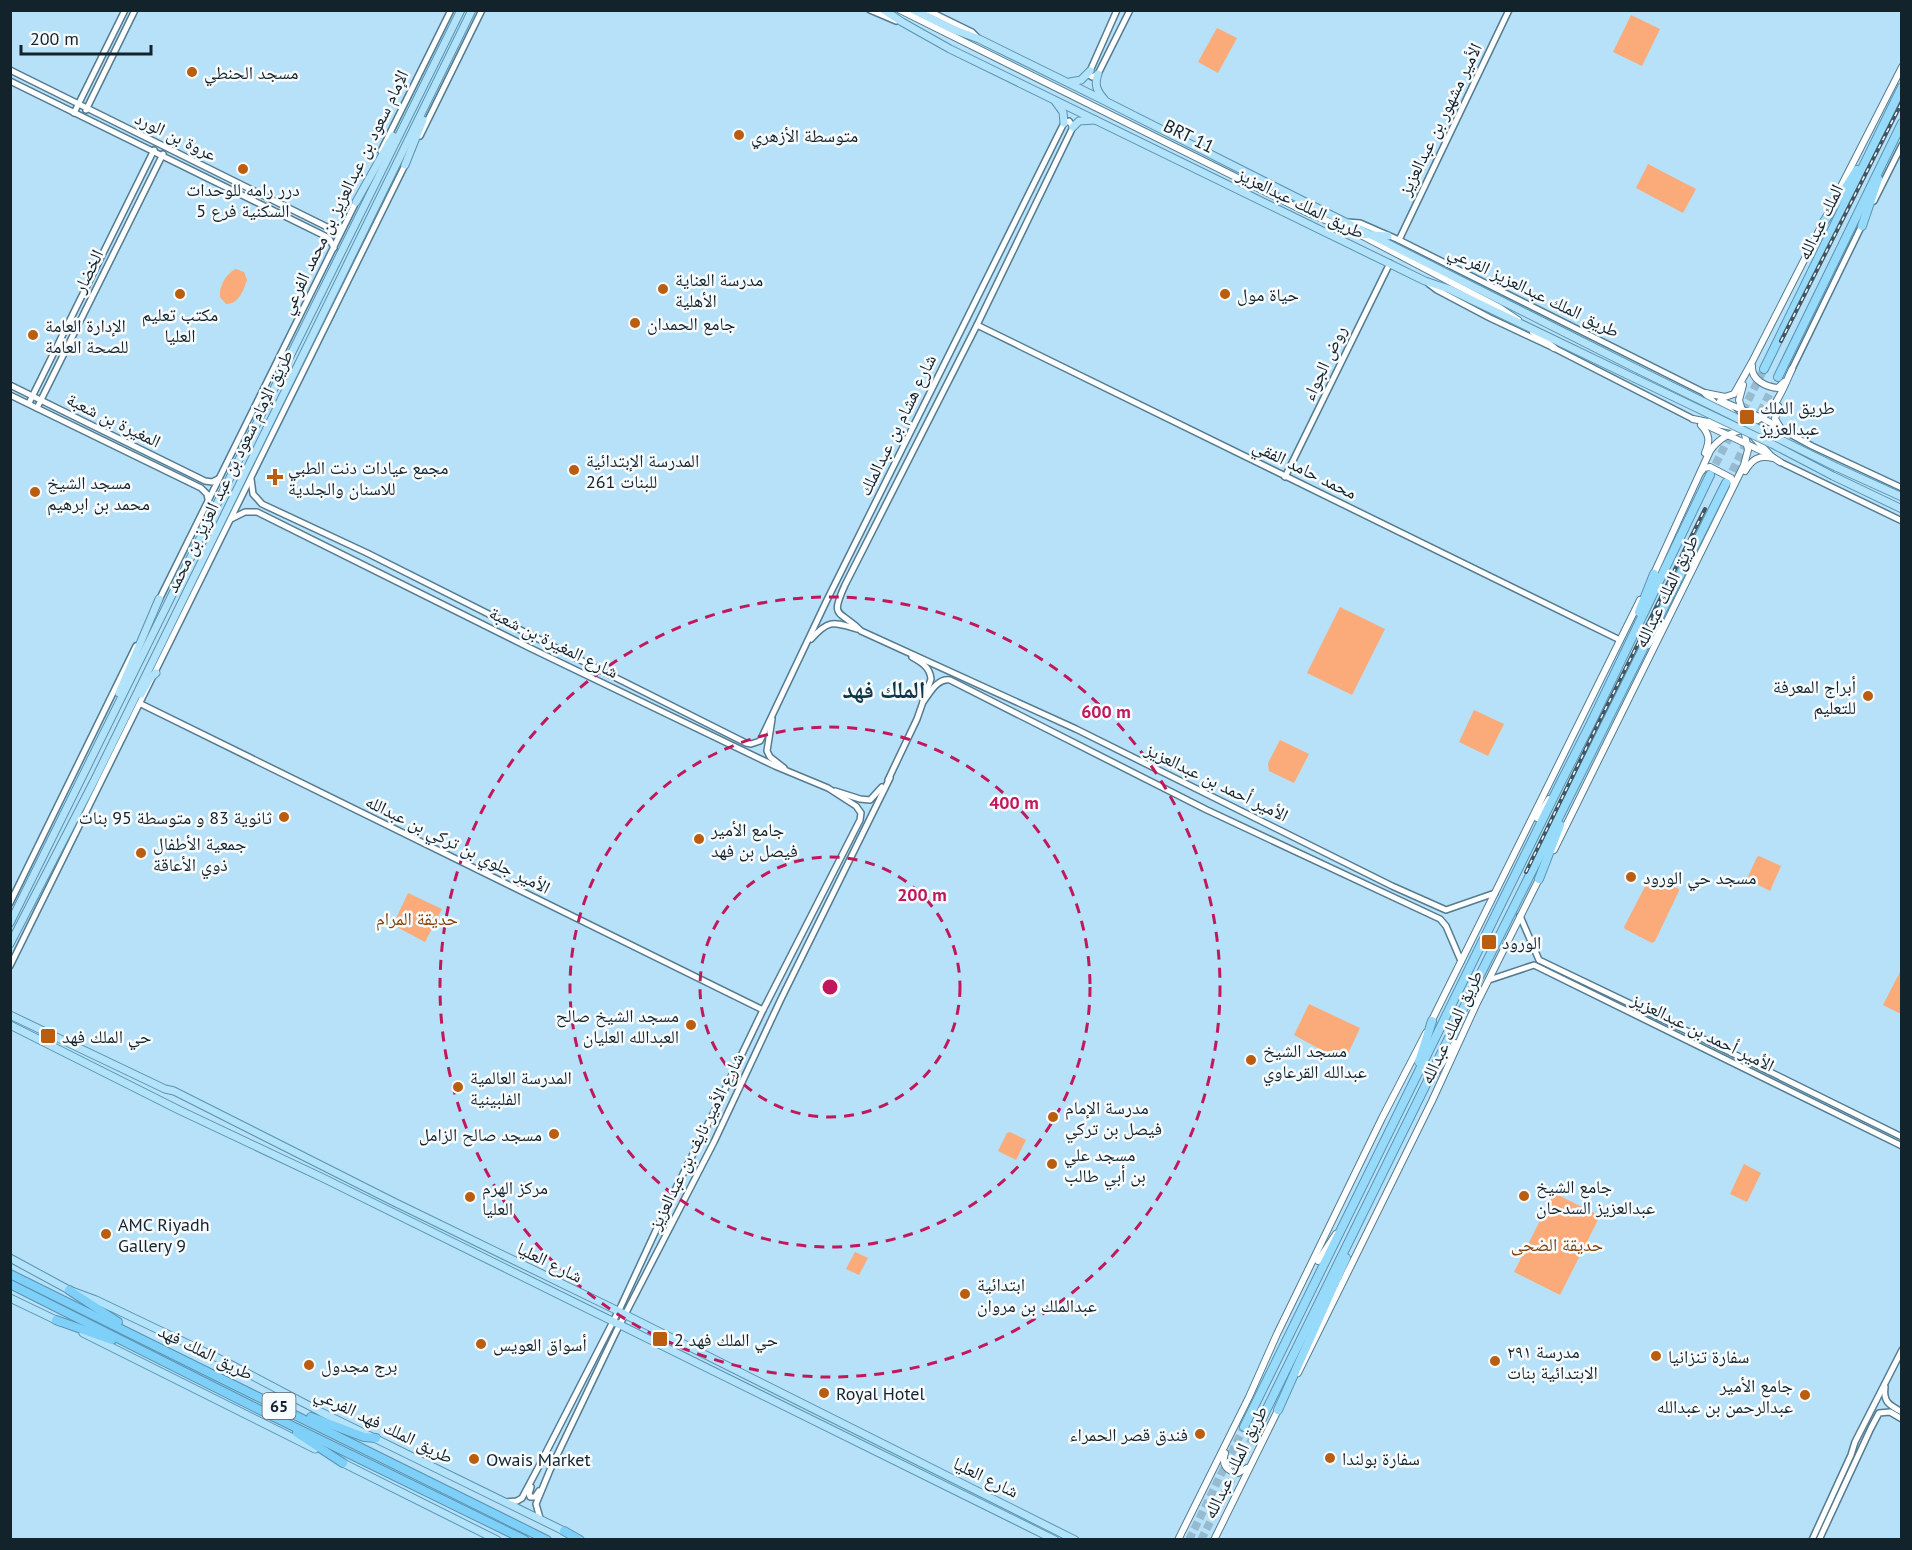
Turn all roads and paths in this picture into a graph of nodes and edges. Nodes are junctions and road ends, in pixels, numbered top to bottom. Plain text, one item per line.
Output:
1 (125, 10) edge
2 (135, 10) edge
3 (451, 10) edge
4 (461, 10) edge
5 (472, 10) edge
6 (482, 10) edge
7 (870, 10) edge
8 (884, 10) edge
9 (900, 10) edge
10 (914, 10) edge
11 (927, 10) edge
12 (1117, 10) edge
13 (1130, 10) edge
14 (1509, 10) edge
15 (902, 22) junction
16 (979, 39) junction
17 (1902, 67) edge
18 (10, 70) edge
19 (1090, 70) junction
20 (1098, 74) junction
21 (10, 81) edge
22 (1064, 81) junction
23 (437, 82) junction
24 (1902, 87) edge
25 (1053, 99) junction
26 (1105, 101) junction
27 (79, 104) junction
28 (86, 108) junction
29 (74, 113) junction
30 (82, 116) junction
31 (1097, 120) junction
32 (1064, 123) junction
33 (1902, 123) edge
34 (403, 126) junction
35 (1073, 127) junction
36 (1877, 138) junction
37 (1892, 140) junction
38 (158, 143) junction
39 (1902, 145) edge
40 (166, 147) junction
41 (153, 151) junction
42 (162, 156) junction
43 (405, 165) junction
44 (356, 202) junction
45 (1347, 222) junction
46 (1822, 225) junction
47 (345, 226) junction
48 (1862, 226) junction
49 (329, 228) junction
50 (1359, 234) junction
51 (1370, 235) junction
52 (325, 236) junction
53 (1388, 236) junction
54 (1399, 240) junction
55 (334, 248) junction
56 (1390, 263) junction
57 (1425, 281) junction
58 (976, 325) junction
59 (1529, 329) junction
60 (1554, 348) junction
61 (1752, 362) junction
62 (1764, 369) tunnel mouth
63 (1792, 369) junction
64 (1778, 377) tunnel mouth
65 (10, 385) edge
66 (1705, 393) junction
67 (10, 395) edge
68 (32, 396) junction
69 (41, 400) junction
70 (1720, 401) junction
71 (28, 404) junction
72 (1740, 407) junction
73 (38, 408) junction
74 (1762, 418) junction
75 (1693, 419) junction
76 (1745, 428) junction
77 (1790, 434) junction
78 (1727, 435) junction
79 (1748, 444) junction
80 (1771, 456) junction
81 (1780, 462) junction
82 (1710, 475) tunnel mouth
83 (1285, 477) junction
84 (251, 478) junction
85 (218, 479) junction
86 (205, 481) junction
87 (1726, 483) tunnel mouth
88 (201, 488) junction
89 (1902, 488) edge
90 (1690, 493) junction
91 (1731, 495) junction
92 (1902, 497) edge
93 (208, 499) junction
94 (262, 504) junction
95 (1902, 509) edge
96 (257, 512) junction
97 (231, 519) junction
98 (1902, 521) edge
99 (1654, 574) junction
100 (1682, 590) junction
101 (159, 598) junction
102 (836, 606) joint
103 (861, 631) junction
104 (1620, 640) junction
105 (806, 645) junction
106 (904, 651) junction
107 (1619, 664) junction
108 (1633, 668) junction
109 (156, 673) junction
110 (923, 702) junction
111 (141, 704) junction
112 (772, 718) junction
113 (118, 732) junction
114 (760, 741) joint
115 (92, 756) junction
116 (788, 770) junction
117 (890, 778) junction
118 (1560, 784) junction
119 (1574, 786) junction
120 (831, 790) junction
121 (861, 814) joint
122 (1523, 838) junction
123 (1311, 845) junction
124 (1306, 856) junction
125 (1539, 879) junction
126 (1495, 893) junction
127 (10, 903) edge
128 (1520, 916) junction
129 (10, 923) edge
130 (10, 944) edge
131 (1461, 961) junction
132 (10, 966) edge
133 (1489, 980) junction
134 (1476, 1005) junction
135 (763, 1010) junction
136 (10, 1014) edge
137 (1432, 1021) junction
138 (11, 1025) edge
139 (1772, 1074) junction
140 (1769, 1081) junction
141 (165, 1089) junction
142 (1424, 1090) junction
143 (159, 1100) junction
144 (1405, 1101) junction
145 (211, 1110) junction
146 (205, 1121) junction
147 (1902, 1137) edge
148 (1902, 1146) edge
149 (394, 1202) junction
150 (388, 1211) junction
151 (1364, 1212) junction
152 (1341, 1227) junction
153 (656, 1230) junction
154 (667, 1234) junction
155 (10, 1258) edge
156 (10, 1274) edge
157 (10, 1284) edge
158 (69, 1290) junction
159 (10, 1298) edge
160 (618, 1311) junction
161 (626, 1316) junction
162 (56, 1320) junction
163 (617, 1323) junction
164 (151, 1343) junction
165 (1902, 1350) edge
166 (150, 1355) junction
167 (1886, 1382) junction
168 (1249, 1397) junction
169 (572, 1400) junction
170 (584, 1403) junction
171 (282, 1408) junction
172 (1278, 1410) junction
173 (1902, 1412) edge
174 (272, 1416) junction
175 (1902, 1419) edge
176 (1244, 1427) tunnel mouth
177 (1230, 1435) junction
178 (1254, 1435) tunnel mouth
179 (376, 1438) junction
180 (1854, 1456) junction
181 (1252, 1461) junction
182 (343, 1463) junction
183 (1850, 1466) junction
184 (538, 1468) junction
185 (550, 1470) junction
186 (504, 1502) junction
187 (540, 1518) junction
188 (564, 1531) joint
189 (490, 1538) edge
190 (497, 1539) edge
191 (525, 1539) edge
192 (547, 1539) edge
193 (581, 1539) edge
194 (1055, 1539) edge
195 (1075, 1539) edge
196 (1178, 1539) edge
197 (1214, 1539) edge
198 (1812, 1539) edge
199 (1819, 1539) edge

1 - 27 street
2 - 28 street
3 - 44 street, الإمام سعود بن عبدالعزيز بن محمد الفرعي
4 - 34 main road, طريق الإمام سعود بن عبد العزيز بن محمد
5 - 23 main road, طريق الإمام سعود بن عبد العزيز بن محمد
6 - 43 street
7 - 15 street
8 - 15 main road, طريق الملك عبدالعزيز
9 - 50 main road, BRT 11
10 - 16 main road, طريق الملك عبدالعزيز
11 - 16 street
12 - 19 street
13 - 20 street
14 - 54 street, الأمير مشهور بن عبدالعزيز
15 - 25 main road, طريق الملك عبدالعزيز
16 - 22 main road, طريق الملك عبدالعزيز
17 - 46 main road
18 - 27 street, عروة بن الورد
19 - 20 street
19 - 22 main road
20 - 26 main road
21 - 29 street, عروة بن الورد
22 - 26 main road, طريق الملك عبدالعزيز
23 - 43 main road
23 - 113 main road, طريق الإمام سعود بن عبد العزيز بن محمد
24 - 36 highway, الملك عبدالله
25 - 31 main road, طريق الملك عبدالعزيز
25 - 32 main road
26 - 45 main road, طريق الملك عبدالعزيز
27 - 28 street, عروة بن الورد
27 - 29 street
28 - 30 street
28 - 38 street, عروة بن الورد
29 - 30 street, عروة بن الورد
30 - 41 street, عروة بن الورد
31 - 35 main road
31 - 56 main road, طريق الملك عبدالعزيز
32 - 35 street
32 - 105 street, شارع هشام بن عبدالملك
33 - 37 highway, الملك عبدالله
34 - 44 main road
34 - 115 main road, طريق الإمام سعود بن عبد العزيز بن محمد
35 - 58 street, شارع هشام بن عبدالملك
36 - 46 highway
36 - 62 highway, الملك عبدالله
37 - 48 highway
37 - 64 highway, الملك عبدالله
38 - 40 street, عروة بن الورد
38 - 41 street, الخضار
39 - 48 street
40 - 42 street, الخضار
40 - 49 street, عروة بن الورد
41 - 42 street, عروة بن الورد
41 - 68 street, الخضار
42 - 52 street, عروة بن الورد
42 - 69 street, الخضار
43 - 84 street
44 - 47 street, الإمام سعود بن عبدالعزيز بن محمد الفرعي
45 - 51 main road, طريق الملك عبدالعزيز
45 - 53 street, طريق الملك عبدالعزيز الفرعي
46 - 61 main road
47 - 49 street
47 - 55 street, الإمام سعود بن عبدالعزيز بن محمد الفرعي
48 - 63 street
49 - 52 street
50 - 51 main road
50 - 59 main road, BRT 11
51 - 53 main road
51 - 92 main road, طريق الملك عبدالعزيز, bridge
52 - 55 street
53 - 54 street, طريق الملك عبدالعزيز الفرعي
54 - 66 street, طريق الملك عبدالعزيز الفرعي
55 - 85 street, الإمام سعود بن عبدالعزيز بن محمد الفرعي
56 - 57 main road, طريق الملك عبدالعزيز
56 - 83 street, روض الجواء
57 - 59 main road, طريق الملك عبدالعزيز
57 - 60 street
58 - 83 street, محمد حامد الفقي
58 - 102 street, شارع هشام بن عبدالملك
59 - 60 main road, BRT 11
59 - 95 main road, طريق الملك عبدالعزيز, bridge
60 - 75 street
61 - 63 main road
61 - 66 main road
61 - 72 main road
63 - 74 main road
63 - 77 main road
65 - 68 street, المغيرة بن شعبة
66 - 70 main road
66 - 75 main road
67 - 71 street
68 - 69 street, المغيرة بن شعبة
68 - 71 street, الخضار
69 - 73 street, الخضار
69 - 86 street, المغيرة بن شعبة
70 - 72 main road
70 - 76 main road
71 - 73 street
72 - 74 main road
72 - 76 main road
73 - 88 street
74 - 76 main road
74 - 77 main road
75 - 76 main road
75 - 78 main road
75 - 90 main road
76 - 77 main road
76 - 78 main road
76 - 79 main road
76 - 80 main road
77 - 81 main road
77 - 89 street
78 - 79 main road
78 - 90 main road
79 - 80 main road
79 - 91 main road
80 - 81 main road
81 - 91 main road
81 - 98 street
82 - 107 highway, طريق الملك عبدالله
83 - 104 street, محمد حامد الفقي
84 - 94 street
84 - 97 street
85 - 86 street
85 - 93 street, الإمام سعود بن عبدالعزيز بن محمد الفرعي
86 - 88 street
87 - 108 highway, طريق الملك عبدالله
88 - 93 street
90 - 91 main road
90 - 99 main road
91 - 100 main road, طريق الملك عبدالله
93 - 101 street, الإمام سعود بن عبدالعزيز بن محمد الفرعي
94 - 96 street
94 - 114 street, شارع المغيرة بن شعبة
96 - 97 street
96 - 116 street, شارع المغيرة بن شعبة
97 - 109 street
99 - 104 main road
99 - 107 highway
100 - 108 main road
100 - 125 main road, طريق الملك عبدالله
101 - 115 main road
101 - 127 street, الإمام سعود بن عبدالعزيز بن محمد الفرعي
102 - 103 street, الأمير أحمد بن عبدالعزيز
103 - 105 street
103 - 106 street, الأمير أحمد بن عبدالعزيز
104 - 122 main road
105 - 112 street, شارع هشام بن عبدالملك
106 - 110 street
106 - 123 street, الأمير أحمد بن عبدالعزيز
107 - 118 highway, طريق الملك عبدالله
108 - 119 highway, طريق الملك عبدالله
109 - 111 street
109 - 113 main road
110 - 117 street
110 - 124 street, الأمير أحمد بن عبدالعزيز
111 - 132 street
111 - 135 street, الأمير جلوي بن تركي بن عبدالله
112 - 114 street, شارع هشام بن عبدالملك
112 - 116 street
113 - 130 main road, طريق الإمام سعود بن عبد العزيز بن محمد
115 - 129 main road, طريق الإمام سعود بن عبد العزيز بن محمد
116 - 120 street, شارع المغيرة بن شعبة
117 - 120 street
117 - 154 street, شارع الأمير نايف بن عبدالعزيز
118 - 122 main road
118 - 144 highway, طريق الملك عبدالله
119 - 125 highway
119 - 142 highway, طريق الملك عبدالله
120 - 121 street, شارع المغيرة بن شعبة
121 - 135 street, شارع الأمير نايف بن عبدالعزيز
122 - 126 main road
123 - 124 street
123 - 126 street, الأمير أحمد بن عبدالعزيز
124 - 131 street, الأمير أحمد بن عبدالعزيز
125 - 128 main road, طريق الملك عبدالله
126 - 131 main road
128 - 133 main road, طريق الملك عبدالله
128 - 139 street, الأمير أحمد بن عبدالعزيز
131 - 137 main road
133 - 134 main road, طريق الملك عبدالله
133 - 140 street, الأمير أحمد بن عبدالعزيز
134 - 142 main road
134 - 172 main road, طريق الملك عبدالله
135 - 153 street, شارع الأمير نايف بن عبدالعزيز
136 - 141 main road, شارع العليا
137 - 144 highway
137 - 168 main road
138 - 143 main road, شارع العليا
139 - 140 street
139 - 147 street, الأمير أحمد بن عبدالعزيز
140 - 148 street, الأمير أحمد بن عبدالعزيز
141 - 143 main road
141 - 145 main road, شارع العليا
142 - 151 highway, طريق الملك عبدالله
143 - 146 main road, شارع العليا
144 - 152 highway, طريق الملك عبدالله
145 - 146 main road
145 - 149 main road, شارع العليا
146 - 150 main road, شارع العليا
149 - 150 main road
149 - 160 main road, شارع العليا
150 - 163 main road, شارع العليا
151 - 172 highway
151 - 178 highway, طريق الملك عبدالله
152 - 168 main road
152 - 176 highway, طريق الملك عبدالله
153 - 154 street
153 - 160 street, شارع الأمير نايف بن عبدالعزيز
154 - 161 street, شارع الأمير نايف بن عبدالعزيز
155 - 158 main road, طريق الملك فهد الفرعي
156 - 164 highway, طريق الملك فهد / 65
157 - 166 highway, طريق الملك فهد / 65
158 - 164 highway
158 - 179 main road, طريق الملك فهد الفرعي
159 - 162 main road
160 - 161 main road, شارع العليا
160 - 163 street, شارع الأمير نايف بن عبدالعزيز
161 - 163 street, شارع الأمير نايف بن عبدالعزيز
161 - 195 main road, شارع العليا
162 - 166 highway
162 - 182 main road
163 - 169 street, شارع الأمير نايف بن عبدالعزيز
163 - 170 street, شارع الأمير نايف بن عبدالعزيز
163 - 194 main road, شارع العليا
164 - 171 highway, طريق الملك فهد / 65
165 - 167 street
166 - 174 highway, طريق الملك فهد / 65
167 - 173 street
167 - 180 street
168 - 177 main road
169 - 170 street
169 - 184 street, شارع الأمير نايف بن عبدالعزيز
170 - 185 street, شارع الأمير نايف بن عبدالعزيز
171 - 179 highway
171 - 192 highway, طريق الملك فهد / 65
172 - 181 main road, طريق الملك عبدالله
174 - 182 highway
174 - 191 highway, طريق الملك فهد / 65
175 - 180 street
177 - 181 main road
177 - 196 main road
179 - 186 main road, طريق الملك فهد الفرعي
180 - 183 street
181 - 197 main road, طريق الملك عبدالله
182 - 189 main road
183 - 198 street
183 - 199 street
184 - 185 street
184 - 186 street, شارع الأمير نايف بن عبدالعزيز
185 - 187 street, شارع الأمير نايف بن عبدالعزيز
186 - 187 main road, طريق الملك فهد الفرعي
187 - 188 main road, طريق الملك فهد الفرعي
188 - 193 highway
189 - 190 main road

